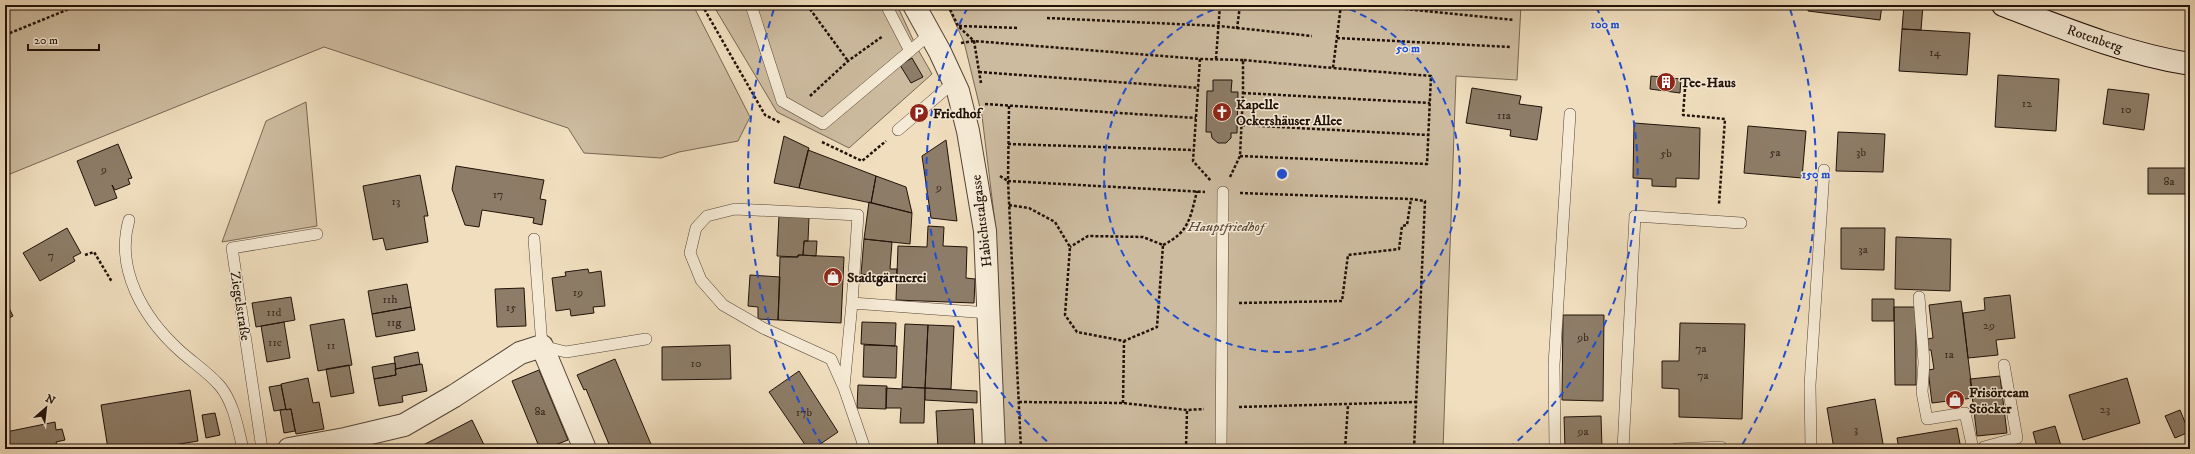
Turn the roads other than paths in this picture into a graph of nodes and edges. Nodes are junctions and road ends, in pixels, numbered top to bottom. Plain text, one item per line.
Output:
1 (752, 5) edge
2 (886, 5) edge
3 (914, 5) edge
4 (2003, 5) edge
5 (930, 34) junction
6 (910, 51) junction
7 (2190, 64) edge
8 (954, 82) junction
9 (1570, 114) dead end
10 (898, 130) dead end
11 (1824, 170) dead end
12 (1223, 192) road end
13 (129, 220) dead end
14 (1741, 223) dead end
15 (316, 234) dead end
16 (534, 239) dead end
17 (1919, 297) dead end
18 (852, 303) junction
19 (989, 313) junction
20 (646, 339) dead end
21 (542, 346) junction
22 (2004, 365) dead end
23 (844, 388) junction
24 (243, 449) edge
25 (262, 449) edge
26 (289, 449) edge
27 (585, 449) edge
28 (865, 449) edge
29 (994, 449) edge
30 (1221, 449) edge
31 (1555, 449) edge
32 (1623, 449) edge
33 (1676, 449) edge
34 (1721, 449) edge
35 (1811, 449) edge
36 (1973, 449) edge
37 (1984, 449) edge

1 - 6 lane
2 - 6 lane
3 - 5 street, Habichtstalgasse
4 - 7 street, Rotenberg
5 - 6 lane
5 - 8 street, Habichtstalgasse
8 - 10 lane
8 - 19 street, Habichtstalgasse
9 - 31 lane
11 - 35 lane
12 - 30 lane
13 - 24 lane
14 - 32 lane
15 - 25 lane, Ziegelstraße
16 - 21 lane
17 - 36 lane
18 - 19 lane
18 - 23 lane
18 - 23 lane
19 - 29 street, Habichtstalgasse
20 - 21 lane
21 - 26 street
21 - 27 street
22 - 37 lane
23 - 28 lane
33 - 34 lane

